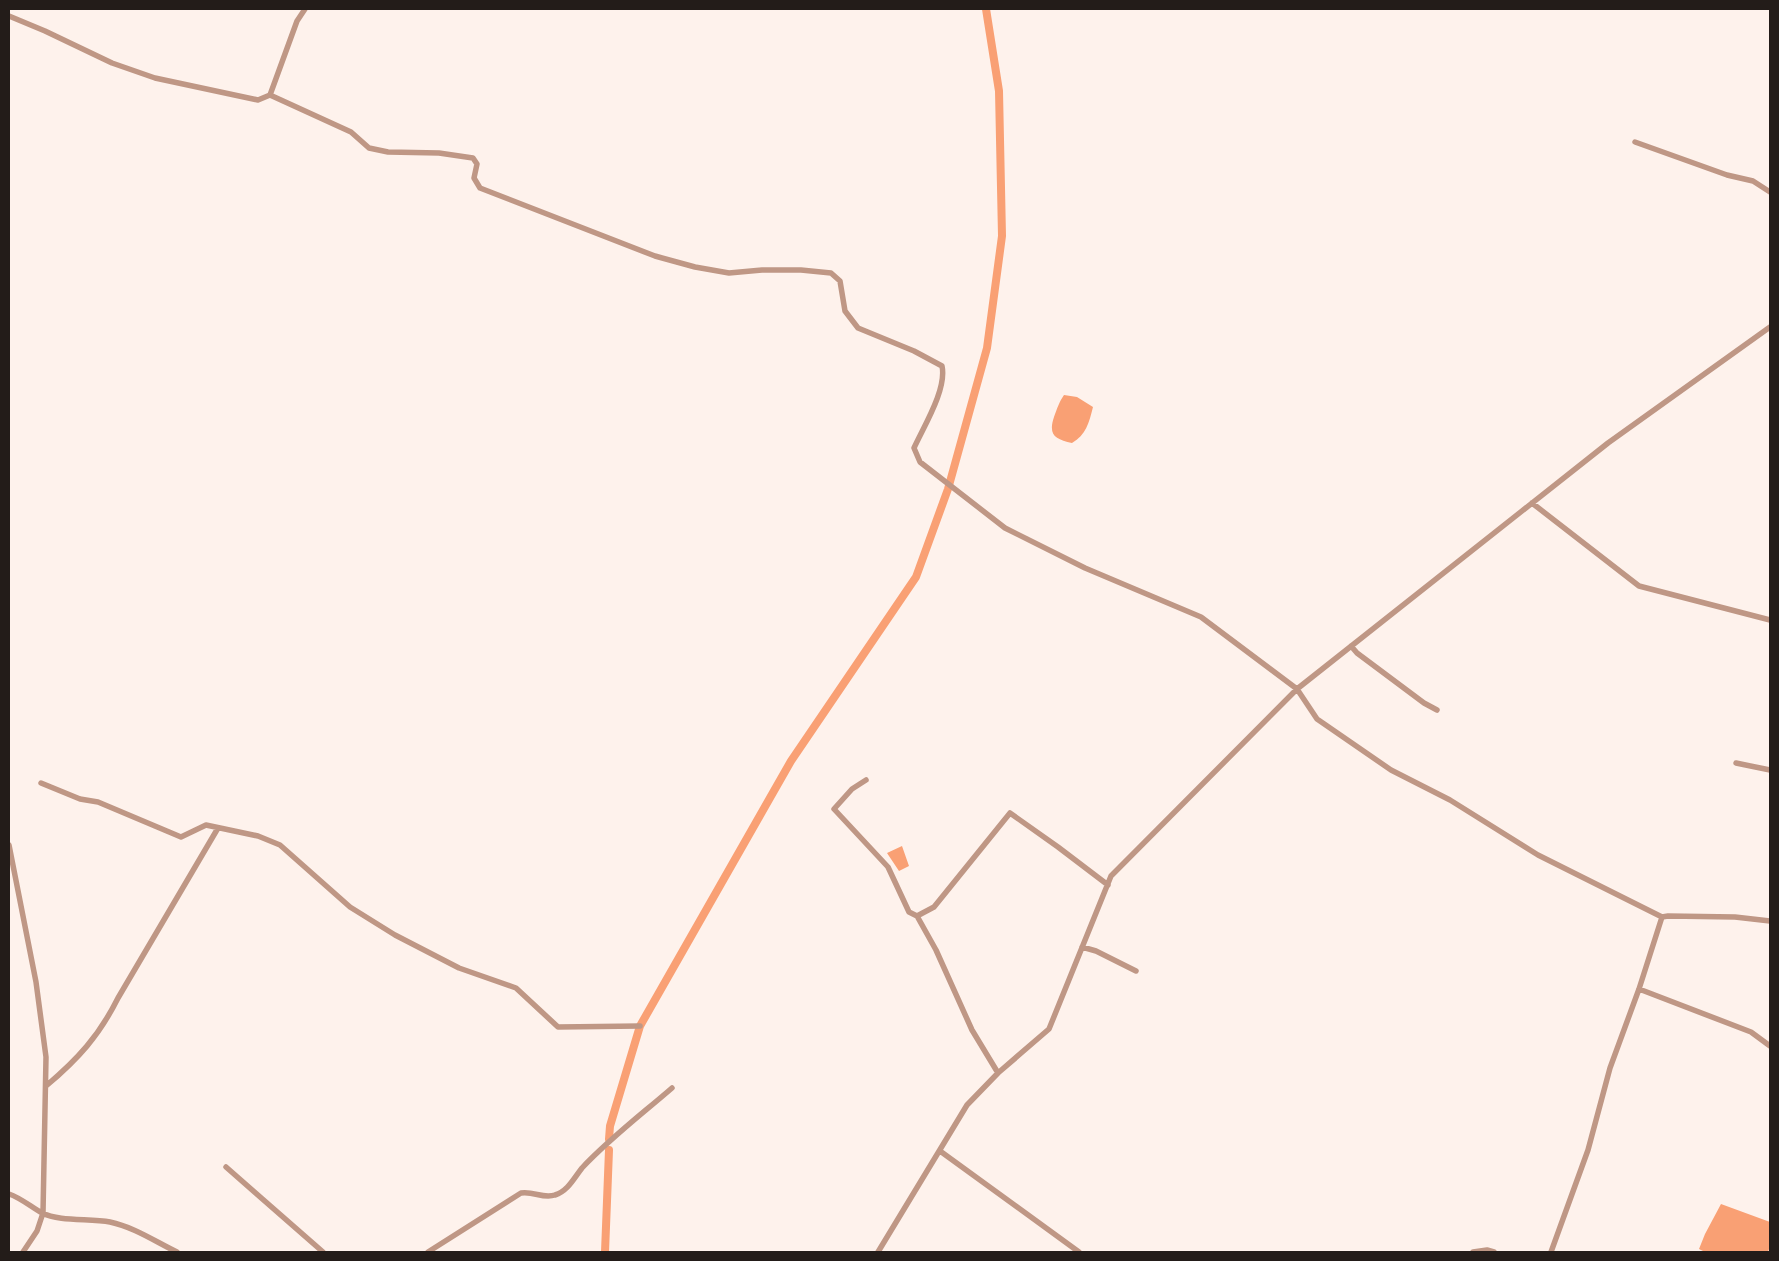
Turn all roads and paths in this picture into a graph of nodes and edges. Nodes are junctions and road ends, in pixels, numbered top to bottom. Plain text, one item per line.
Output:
1 (304, 9) edge
2 (9, 16) edge
3 (270, 95) junction
4 (1635, 142) dead end
5 (1770, 192) edge
6 (1770, 327) edge
7 (1532, 503) junction
8 (1770, 620) edge
9 (1351, 646) junction
10 (1297, 689) junction
11 (1437, 710) dead end
12 (1736, 763) dead end
13 (1770, 770) edge
14 (866, 780) dead end
15 (41, 783) dead end
16 (218, 828) junction
17 (9, 844) edge
18 (1108, 885) junction
19 (917, 916) junction
20 (1662, 918) junction
21 (1770, 921) edge
22 (1082, 948) junction
23 (1136, 971) dead end
24 (1639, 989) junction
25 (640, 1026) dead end
26 (1770, 1046) edge
27 (998, 1073) junction
28 (46, 1086) junction
29 (672, 1088) dead end
30 (940, 1151) junction
31 (226, 1167) dead end
32 (9, 1194) edge
33 (43, 1213) junction
34 (23, 1252) edge
35 (177, 1252) edge
36 (322, 1252) edge
37 (428, 1252) edge
38 (878, 1252) edge
39 (1079, 1252) edge
40 (1473, 1252) edge
41 (1494, 1252) edge
42 (1551, 1252) edge

1 - 3 street
2 - 3 street
3 - 10 street
4 - 5 street
6 - 7 street
7 - 8 street
7 - 9 street
9 - 10 street
9 - 11 street
10 - 18 street
10 - 20 street
12 - 13 street
14 - 19 street
15 - 16 street
16 - 25 street
16 - 28 street
17 - 28 street
18 - 19 street
18 - 22 street
19 - 27 street
20 - 21 street
20 - 24 street
22 - 23 street
22 - 27 street
24 - 26 street
24 - 42 street
27 - 30 street
28 - 33 street
29 - 37 street
30 - 38 street
30 - 39 street
31 - 36 street
32 - 33 street
33 - 34 street
33 - 35 street
40 - 41 street

